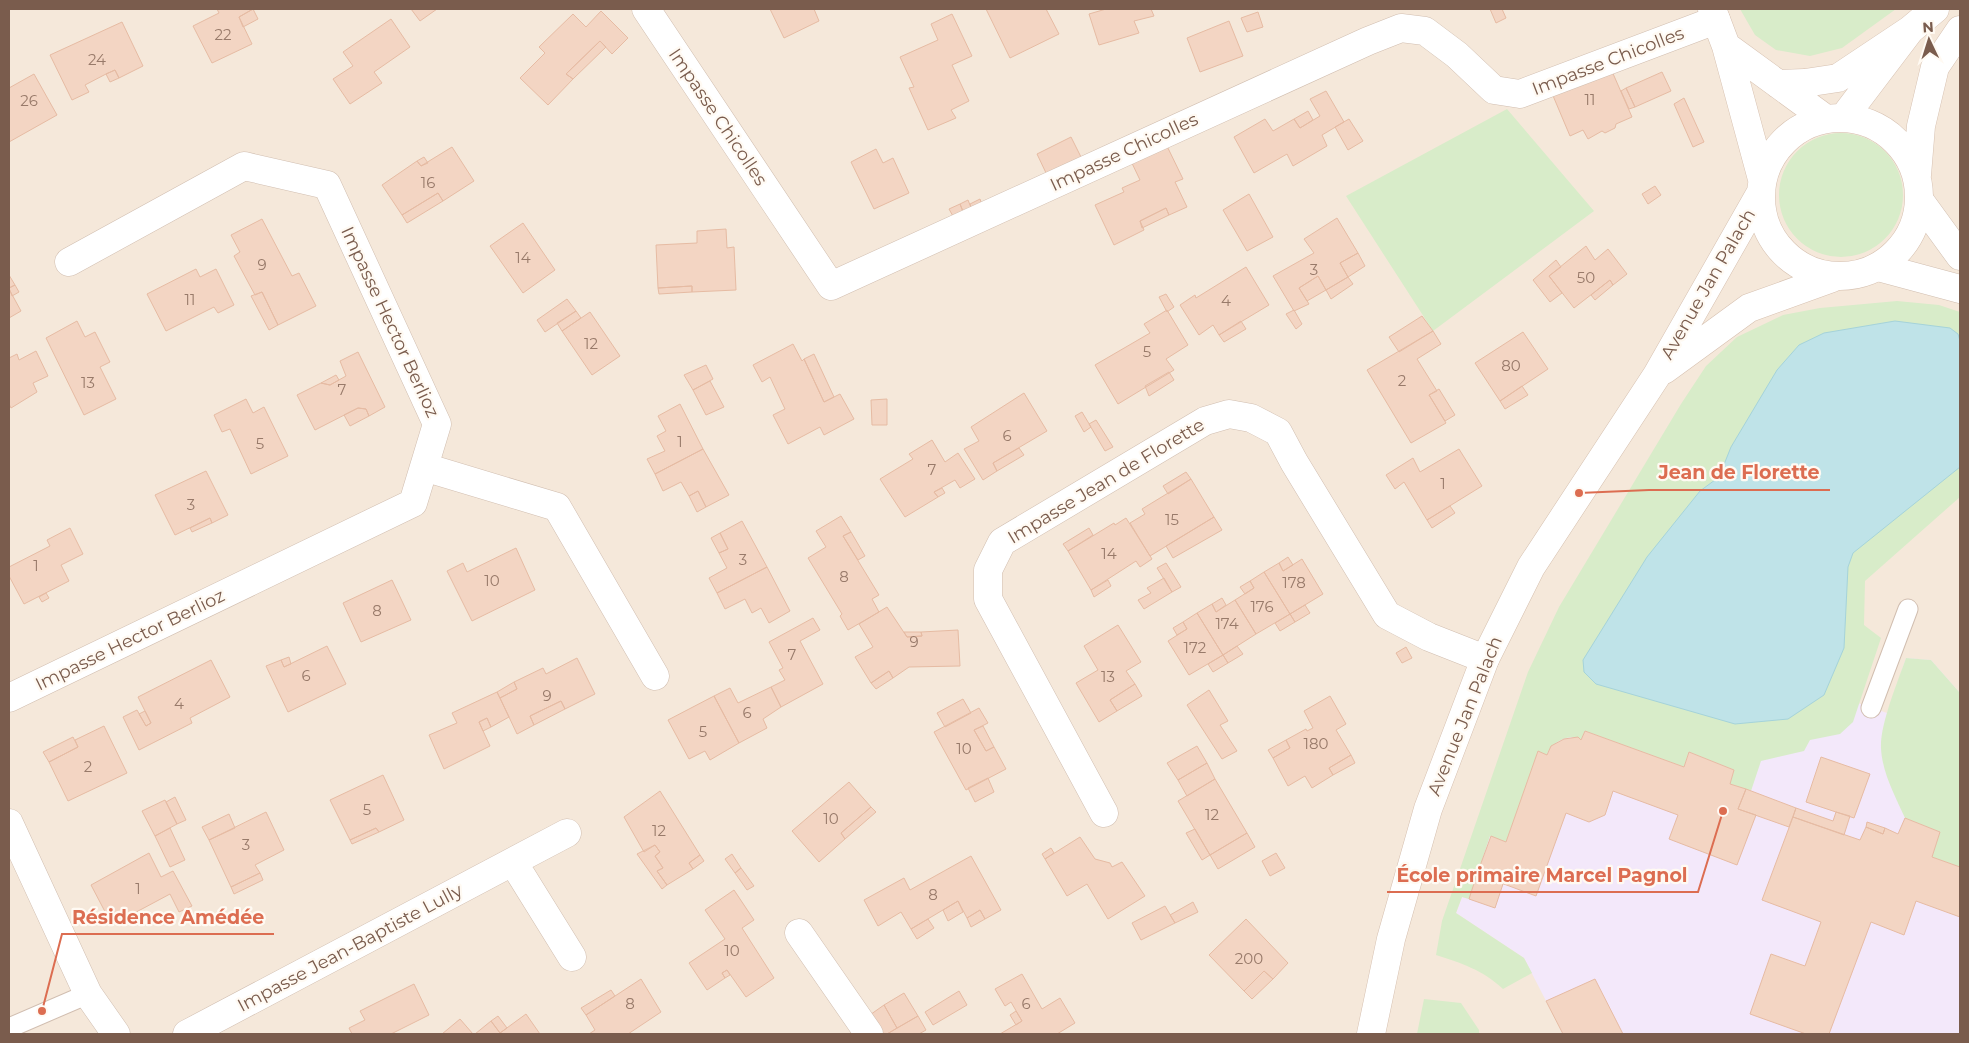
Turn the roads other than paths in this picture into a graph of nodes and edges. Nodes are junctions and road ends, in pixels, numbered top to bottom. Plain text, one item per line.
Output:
1 (646, 9) edge
2 (1935, 9) edge
3 (1714, 14) edge
4 (1910, 30) junction
5 (1960, 30) edge
6 (1726, 46) junction
7 (1778, 84) junction
8 (1835, 118) junction
9 (1761, 186) junction
10 (1918, 188) junction
11 (1960, 256) edge
12 (69, 262) dead end
13 (1878, 267) junction
14 (1832, 278) junction
15 (1960, 289) edge
16 (1657, 375) junction
17 (424, 468) junction
18 (1908, 609) dead end
19 (1484, 659) junction
20 (655, 676) dead end
21 (9, 698) edge
22 (1871, 708) dead end
23 (1104, 813) dead end
24 (9, 824) edge
25 (567, 833) dead end
26 (513, 862) junction
27 (799, 933) dead end
28 (572, 957) dead end
29 (88, 994) junction
30 (9, 1028) edge
31 (116, 1034) edge
32 (187, 1034) edge
33 (869, 1034) edge
34 (1371, 1034) edge

1 - 3 street, Impasse Chicolles
2 - 4 street
3 - 6 street
4 - 7 street
4 - 8 street
5 - 10 street
6 - 7 street
6 - 9 street
7 - 8 street
8 - 9 street
8 - 10 street
9 - 14 street
9 - 16 street, Avenue Jan Palach
10 - 11 street
10 - 13 street
12 - 17 street, Impasse Hector Berlioz
13 - 14 street
13 - 15 street
14 - 16 street, Avenue Jan Palach
16 - 19 street, Avenue Jan Palach
17 - 20 street
17 - 21 street, Impasse Hector Berlioz
18 - 22 lane
19 - 23 street, Impasse Jean de Florette
19 - 34 street, Avenue Jan Palach
24 - 29 street
25 - 26 street, Impasse Jean-Baptiste Lully
26 - 28 street
26 - 32 street, Impasse Jean-Baptiste Lully
27 - 33 street
29 - 30 lane
29 - 31 street

